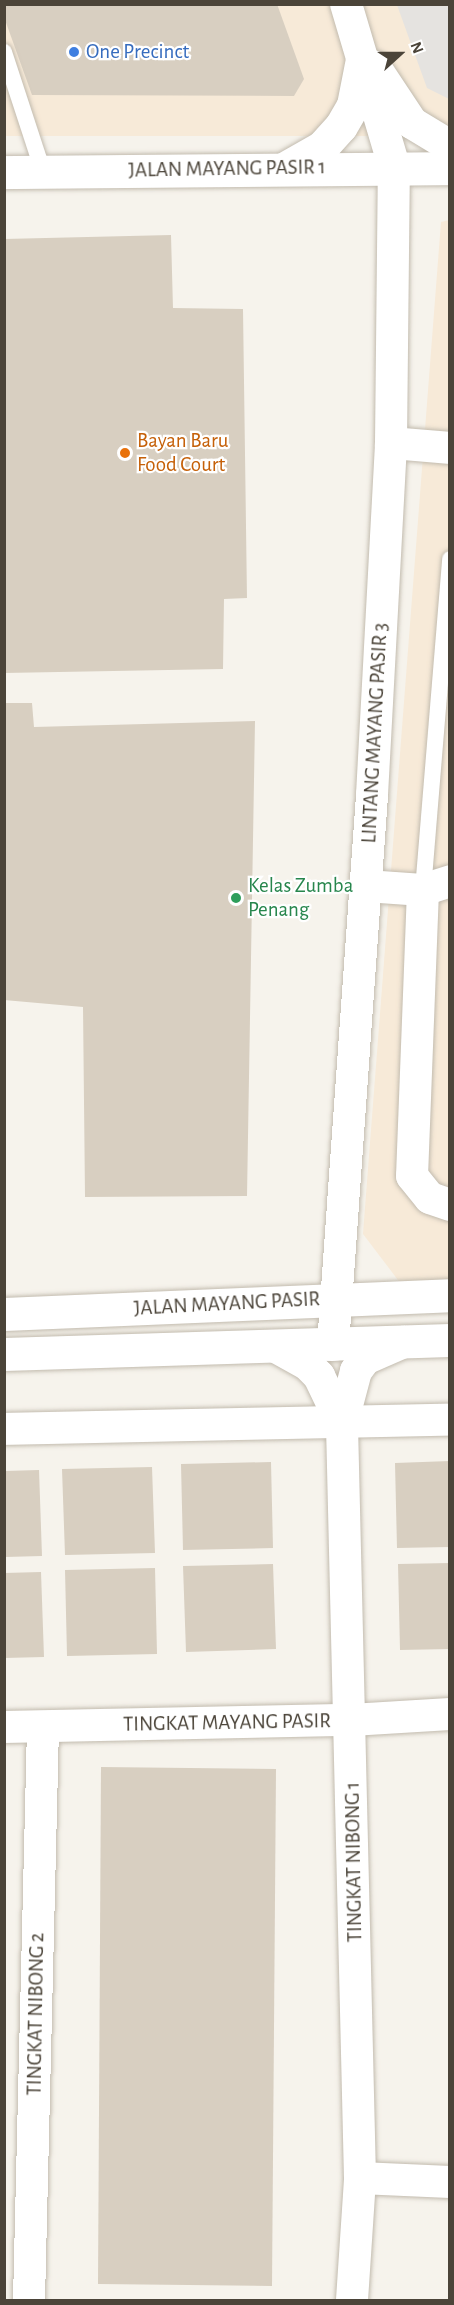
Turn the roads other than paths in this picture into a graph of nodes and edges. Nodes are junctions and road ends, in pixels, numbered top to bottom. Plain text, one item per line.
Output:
1 (346, 4) edge
2 (359, 47) junction
3 (4, 52) edge
4 (450, 146) edge
5 (394, 166) junction
6 (450, 168) edge
7 (283, 169) junction
8 (44, 171) junction
9 (4, 172) edge
10 (391, 442) junction
11 (450, 448) edge
12 (450, 559) edge
13 (366, 886) junction
14 (436, 886) edge
15 (450, 1205) edge
16 (450, 1295) edge
17 (334, 1298) junction
18 (4, 1314) edge
19 (407, 1340) junction
20 (450, 1340) edge
21 (333, 1345) junction
22 (276, 1347) junction
23 (4, 1354) edge
24 (450, 1420) edge
25 (342, 1424) junction
26 (4, 1429) edge
27 (450, 1714) edge
28 (351, 1720) junction
29 (4, 1727) edge
30 (44, 1727) junction
31 (360, 2178) junction
32 (450, 2182) edge
33 (29, 2301) edge
34 (352, 2301) edge

1 - 2 street
2 - 4 street
2 - 5 street, LINTANG MAYANG PASIR 3
2 - 7 street
3 - 8 lane
5 - 6 street, JALAN MAYANG PASIR 1
5 - 7 street, JALAN MAYANG PASIR 1
5 - 10 street, LINTANG MAYANG PASIR 3
7 - 8 street, JALAN MAYANG PASIR 1
8 - 9 street, JALAN MAYANG PASIR 1
10 - 11 street
10 - 13 street, LINTANG MAYANG PASIR 3
12 - 14 lane
13 - 14 street
13 - 17 street, LINTANG MAYANG PASIR 3
14 - 15 street
16 - 17 street, JALAN MAYANG PASIR
17 - 18 street, JALAN MAYANG PASIR
17 - 21 street, LINTANG MAYANG PASIR 3
19 - 20 street, JALAN MAYANG PASIR
19 - 21 street, JALAN MAYANG PASIR
19 - 25 street
21 - 22 street, JALAN MAYANG PASIR
22 - 23 street, JALAN MAYANG PASIR
22 - 25 street
24 - 25 street
25 - 26 street
25 - 28 street, TINGKAT NIBONG 1
27 - 28 street, TINGKAT MAYANG PASIR
28 - 30 street, TINGKAT MAYANG PASIR
28 - 31 street, TINGKAT NIBONG 1
29 - 30 street, TINGKAT MAYANG PASIR
30 - 33 street, TINGKAT NIBONG 2
31 - 32 street
31 - 34 street, TINGKAT NIBONG 1

